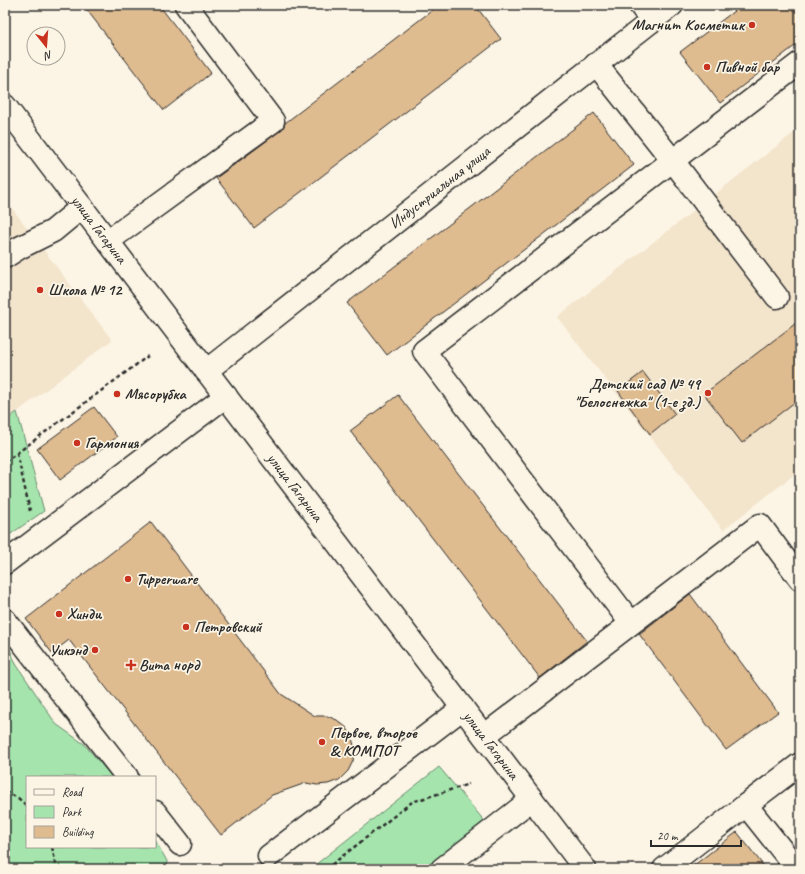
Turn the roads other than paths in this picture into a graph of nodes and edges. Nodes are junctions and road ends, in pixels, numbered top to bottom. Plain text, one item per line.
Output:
1 (186, 5) edge
2 (672, 5) edge
3 (646, 13) edge
4 (800, 63) edge
5 (596, 64) junction
6 (5, 106) edge
7 (673, 161) junction
8 (82, 207) junction
9 (108, 241) junction
10 (5, 257) edge
11 (777, 297) dead end
12 (206, 371) junction
13 (226, 396) junction
14 (5, 563) edge
15 (800, 579) edge
16 (5, 620) edge
17 (631, 623) junction
18 (462, 708) junction
19 (484, 736) junction
20 (800, 764) edge
21 (127, 776) edge
22 (532, 799) junction
23 (746, 805) junction
24 (156, 813) edge
25 (180, 844) dead end
26 (269, 856) dead end
27 (442, 869) edge
28 (585, 869) edge
29 (664, 869) edge
30 (797, 869) edge

1 - 9 street
2 - 3 street, Индустриальная улица
3 - 5 street, Индустриальная улица
4 - 7 street
5 - 7 street
5 - 12 street, Индустриальная улица
6 - 8 street, улица Гагарина
7 - 11 street
7 - 17 street
8 - 9 street, улица Гагарина
8 - 10 street
9 - 12 street, улица Гагарина
12 - 13 street, улица Гагарина
13 - 14 street
13 - 18 street, улица Гагарина
15 - 17 street
16 - 21 street
17 - 19 street
18 - 19 street, улица Гагарина
18 - 26 street
19 - 22 street, улица Гагарина
20 - 23 street
22 - 27 street
22 - 28 street, улица Гагарина
23 - 29 street
23 - 30 street
24 - 25 street

